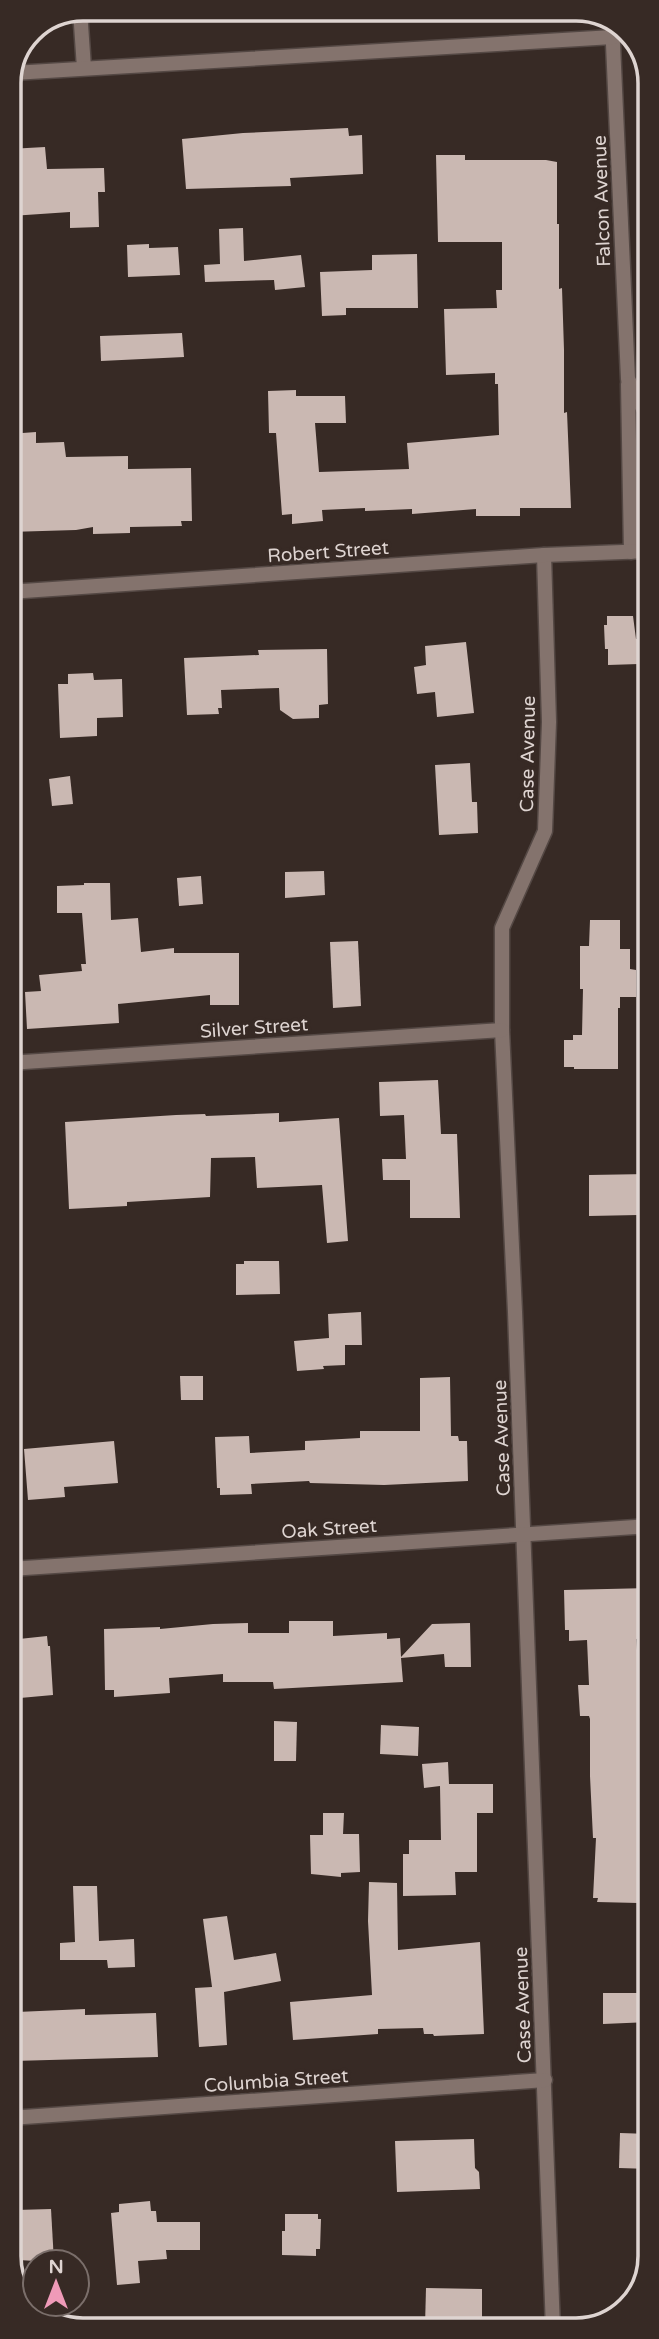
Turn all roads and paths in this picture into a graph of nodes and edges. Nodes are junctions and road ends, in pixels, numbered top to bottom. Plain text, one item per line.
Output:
1 (81, 21) edge
2 (607, 29) edge
3 (613, 33) edge
4 (84, 68) junction
5 (22, 72) edge
6 (628, 379) junction
7 (638, 399) edge
8 (631, 552) junction
9 (638, 552) edge
10 (544, 555) junction
11 (21, 591) edge
12 (502, 1030) junction
13 (21, 1062) edge
14 (638, 1527) edge
15 (524, 1535) junction
16 (21, 1568) edge
17 (545, 2080) junction
18 (21, 2117) edge
19 (553, 2318) edge

1 - 4 street
2 - 4 street
3 - 6 street, Falcon Avenue
4 - 5 street
6 - 7 street, Falcon Avenue
6 - 8 street, Falcon Avenue
8 - 9 street, Robert Street
8 - 10 street, Robert Street
10 - 11 street, Robert Street
10 - 12 street, Case Avenue
12 - 13 street, Silver Street
12 - 15 street, Case Avenue
14 - 15 street, Oak Street
15 - 16 street, Oak Street
15 - 17 street, Case Avenue
17 - 18 street, Columbia Street
17 - 19 street, Case Avenue

